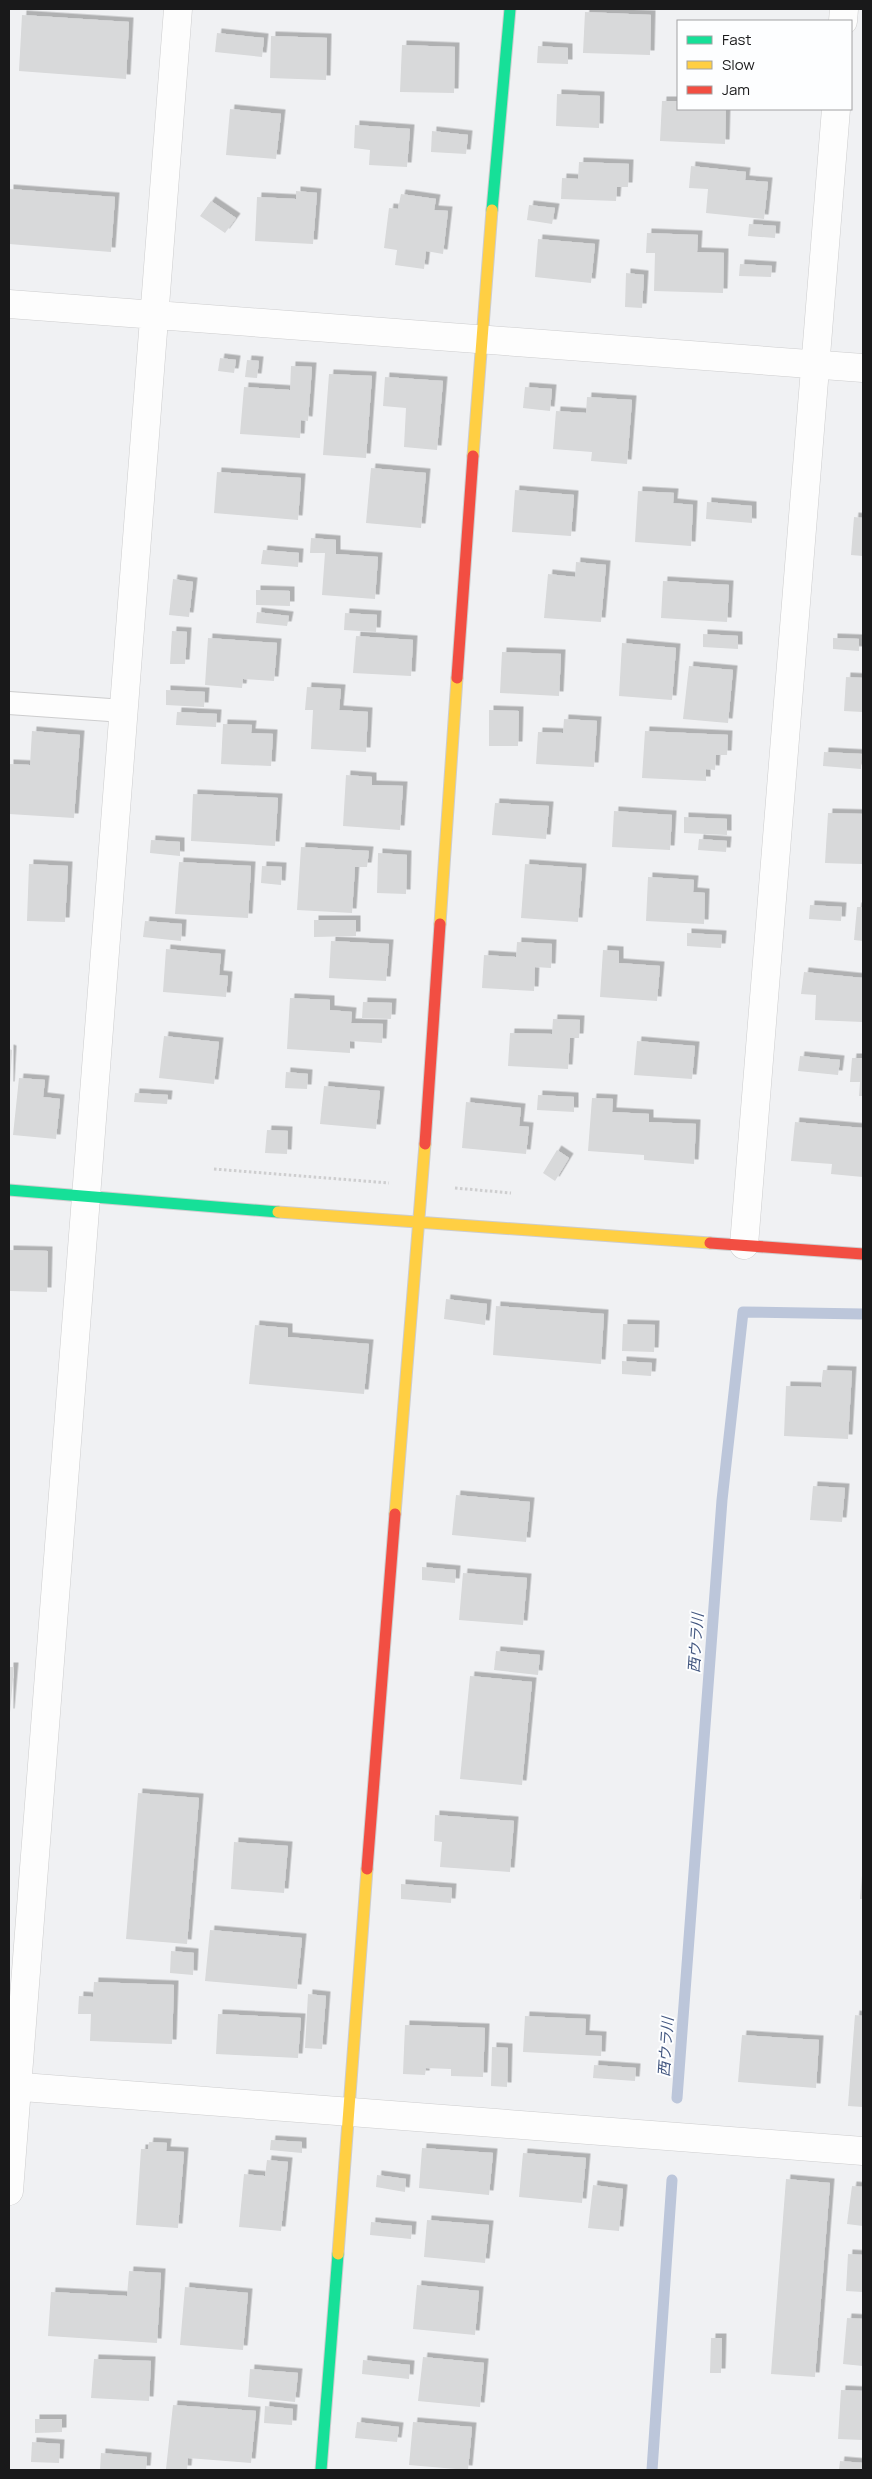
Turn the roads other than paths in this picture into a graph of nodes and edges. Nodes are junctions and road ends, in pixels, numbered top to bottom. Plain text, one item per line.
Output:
1 (178, 9) edge
2 (510, 9) edge
3 (836, 110) edge
4 (9, 304) edge
5 (154, 315) junction
6 (481, 340) junction
7 (815, 364) junction
8 (863, 368) edge
9 (9, 704) edge
10 (124, 711) junction
11 (9, 1190) edge
12 (86, 1196) junction
13 (417, 1223) junction
14 (744, 1245) junction
15 (863, 1254) edge
16 (13, 2086) edge
17 (348, 2111) junction
18 (863, 2151) edge
19 (9, 2191) edge
20 (321, 2470) edge

1 - 5 street
2 - 6 street
3 - 7 street
4 - 5 street
5 - 6 street
5 - 10 street
6 - 7 street
6 - 13 street
7 - 8 street
7 - 14 street
9 - 10 lane
10 - 12 street
11 - 12 street
12 - 13 street
12 - 16 street
13 - 14 street
13 - 17 street
14 - 15 street
16 - 17 street
16 - 19 street
17 - 18 street
17 - 20 street

